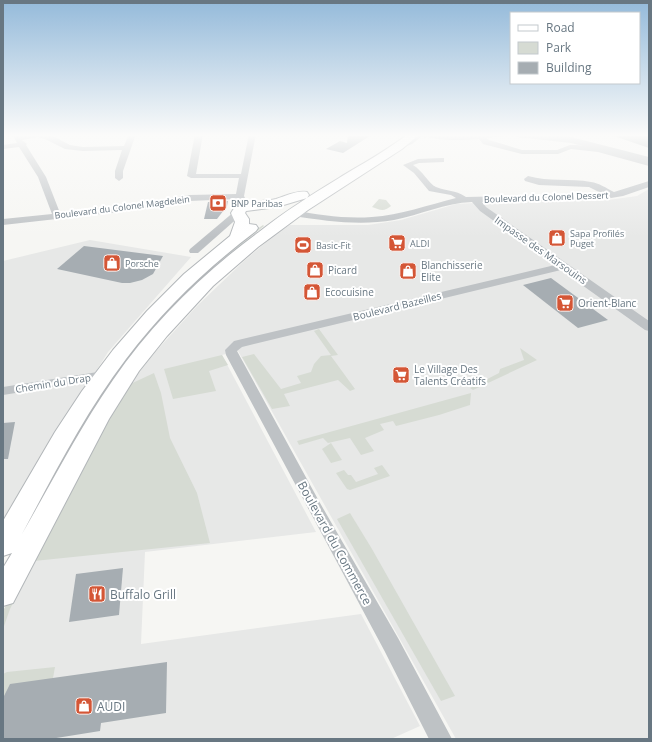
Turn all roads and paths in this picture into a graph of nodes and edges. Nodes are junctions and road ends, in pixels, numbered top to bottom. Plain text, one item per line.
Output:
1 (37, 169) edge
2 (120, 169) edge
3 (192, 169) edge
4 (245, 169) edge
5 (346, 169) edge
6 (358, 169) edge
7 (413, 169) edge
8 (244, 176) junction
9 (119, 178) dead end
10 (528, 179) dead end
11 (649, 184) edge
12 (302, 195) junction
13 (612, 195) junction
14 (469, 200) junction
15 (244, 207) junction
16 (57, 216) junction
17 (276, 216) junction
18 (3, 222) edge
19 (236, 238) junction
20 (194, 251) dead end
21 (563, 266) junction
22 (649, 327) edge
23 (232, 348) joint
24 (104, 375) junction
25 (3, 391) edge
26 (3, 545) edge
27 (3, 594) edge
28 (441, 739) edge

1 - 16 street
2 - 9 street
3 - 8 street
4 - 8 street
5 - 12 main road
6 - 17 main road
7 - 14 street
8 - 15 street
10 - 13 street
11 - 13 street, Boulevard du Colonel Dessert
12 - 15 main road
12 - 17 main road
13 - 14 street, Boulevard du Colonel Dessert
14 - 17 street, Boulevard du Colonel Dessert
14 - 21 street, Impasse des Marsouins
15 - 16 street, Boulevard du Colonel Magdelein
15 - 17 main road
15 - 17 main road
15 - 19 main road
15 - 20 street
16 - 18 street, Boulevard du Colonel Magdelein
17 - 19 main road
17 - 27 main road
19 - 24 main road
21 - 22 street, Impasse des Marsouins
21 - 23 street, Boulevard Bazeilles
23 - 28 street, Boulevard du Commerce
24 - 25 street, Chemin du Drap
24 - 26 main road

